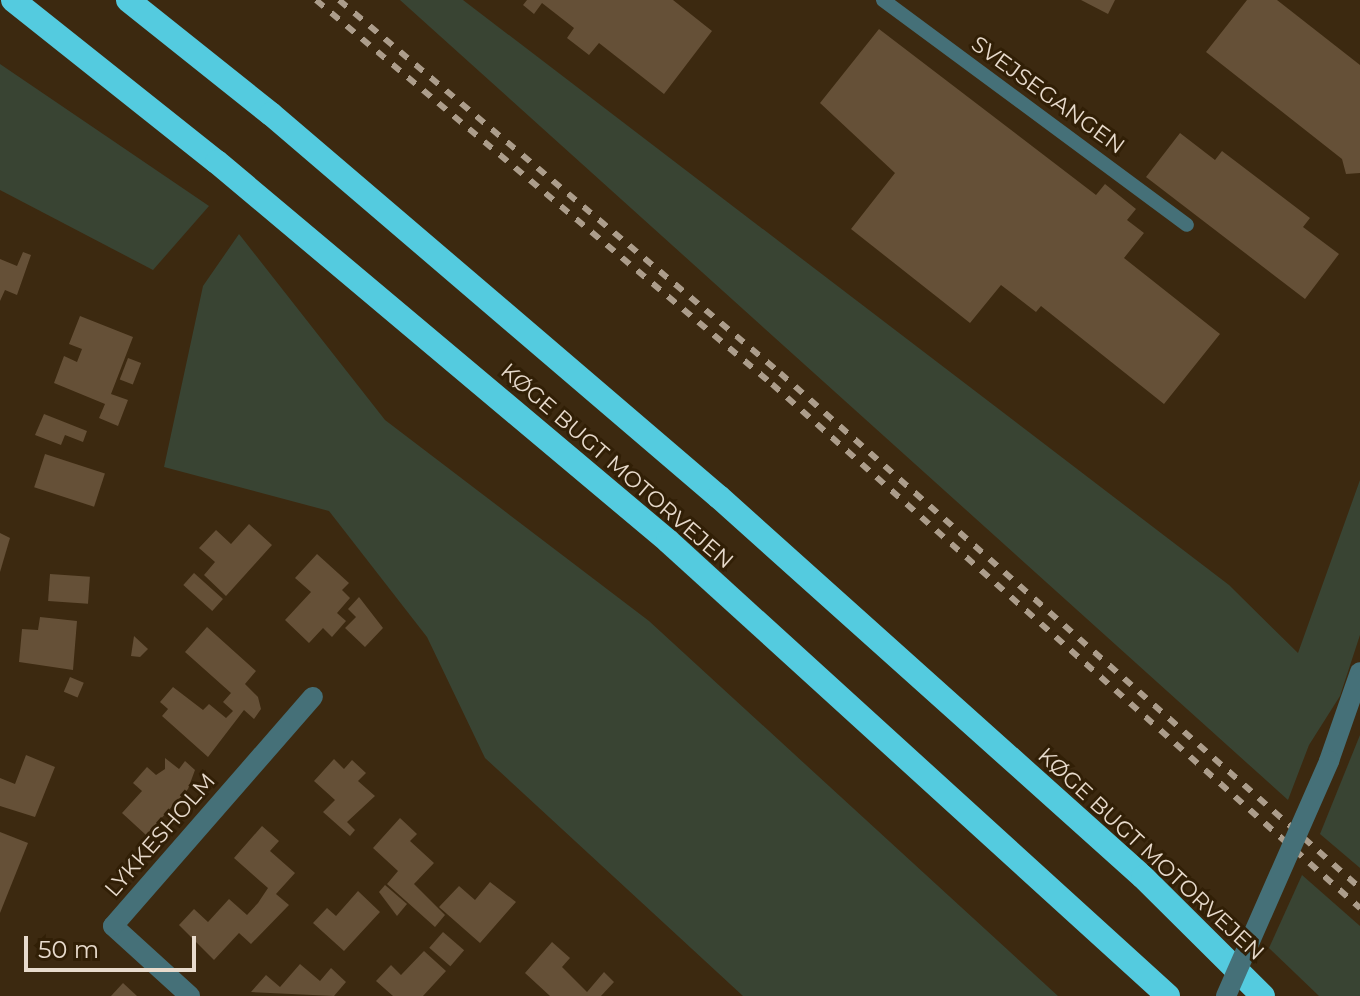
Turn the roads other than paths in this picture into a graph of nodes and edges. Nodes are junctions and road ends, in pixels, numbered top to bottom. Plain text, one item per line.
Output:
1 (13, 0) edge
2 (128, 0) edge
3 (883, 0) edge
4 (1187, 225) dead end
5 (1360, 672) edge
6 (313, 697) dead end
7 (190, 996) edge
8 (1168, 996) edge
9 (1226, 996) edge
10 (1263, 996) edge

1 - 8 highway, KØGE BUGT MOTORVEJEN
2 - 10 highway, KØGE BUGT MOTORVEJEN
3 - 4 lane, SVEJSEGANGEN
5 - 9 street, bridge
6 - 7 street, LYKKESHOLM

